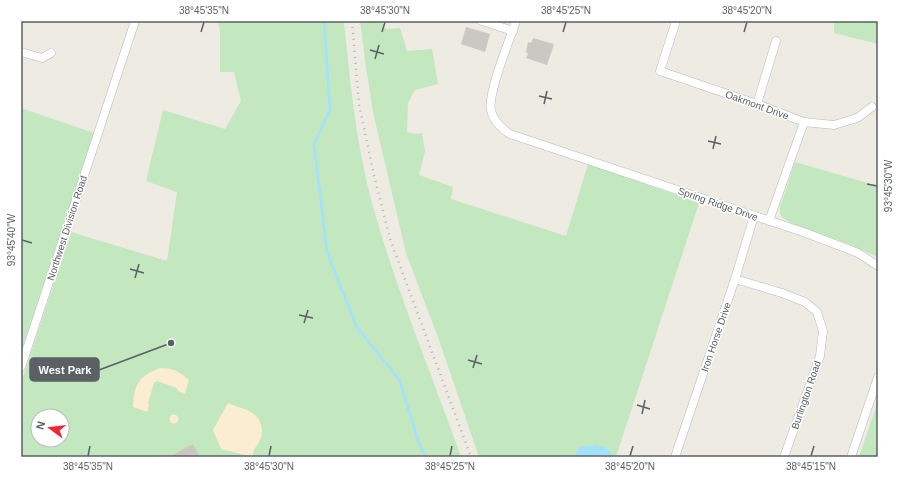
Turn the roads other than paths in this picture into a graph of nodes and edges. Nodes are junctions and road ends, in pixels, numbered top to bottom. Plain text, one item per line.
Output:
1 (135, 21) edge
2 (482, 21) edge
3 (516, 21) edge
4 (676, 21) edge
5 (513, 31) junction
6 (776, 41) dead end
7 (21, 52) edge
8 (50, 53) dead end
9 (757, 104) junction
10 (872, 107) dead end
11 (804, 122) junction
12 (754, 216) junction
13 (769, 222) junction
14 (878, 266) edge
15 (735, 279) junction
16 (21, 367) edge
17 (878, 377) edge
18 (675, 457) edge
19 (784, 457) edge
20 (852, 457) edge

1 - 16 street, Northwest Division Road
2 - 5 street
3 - 5 street, Spring Ridge Drive
4 - 9 street, Oakmont Drive
5 - 12 street, Spring Ridge Drive
6 - 9 street
7 - 8 street
9 - 11 street, Oakmont Drive
10 - 11 street, Oakmont Drive
11 - 13 street
12 - 13 street, Spring Ridge Drive
12 - 15 street, Iron Horse Drive
13 - 14 street, Spring Ridge Drive
15 - 18 street, Iron Horse Drive
15 - 19 street, Burlington Road
17 - 20 street

